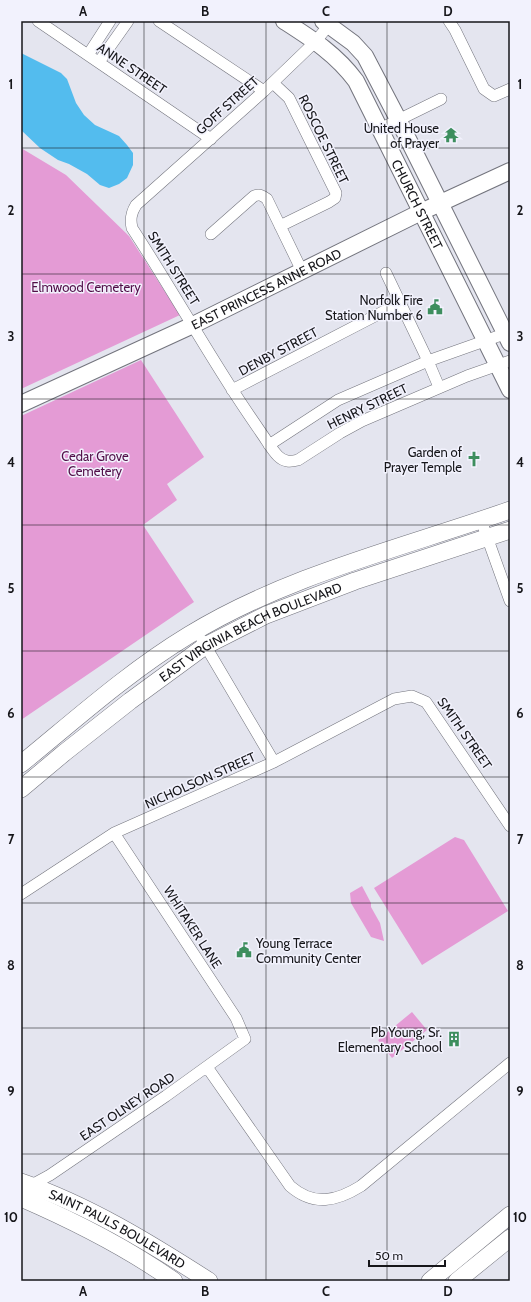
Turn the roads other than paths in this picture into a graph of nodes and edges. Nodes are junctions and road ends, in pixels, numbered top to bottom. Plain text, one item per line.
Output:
1 (38, 21) edge
2 (110, 21) edge
3 (128, 21) edge
4 (159, 21) edge
5 (284, 21) edge
6 (449, 21) edge
7 (328, 22) edge
8 (316, 41) junction
9 (88, 55) junction
10 (99, 62) junction
11 (273, 83) junction
12 (510, 89) edge
13 (264, 92) junction
14 (441, 99) dead end
15 (399, 121) junction
16 (380, 129) junction
17 (211, 139) junction
18 (510, 170) edge
19 (441, 202) junction
20 (136, 205) joint
21 (421, 212) junction
22 (280, 226) junction
23 (211, 234) dead end
24 (302, 272) junction
25 (386, 273) dead end
26 (400, 303) junction
27 (193, 325) junction
28 (508, 336) edge
29 (485, 340) junction
30 (428, 361) junction
31 (504, 363) edge
32 (438, 387) junction
33 (232, 390) junction
34 (510, 390) edge
35 (21, 404) edge
36 (269, 445) junction
37 (510, 510) edge
38 (481, 520) junction
39 (510, 530) edge
40 (444, 532) junction
41 (487, 538) junction
42 (450, 550) junction
43 (510, 601) edge
44 (196, 631) junction
45 (205, 646) junction
46 (394, 699) joint
47 (51, 740) junction
48 (64, 754) junction
49 (274, 762) junction
50 (21, 764) edge
51 (21, 789) edge
52 (510, 826) edge
53 (114, 833) junction
54 (21, 894) edge
55 (245, 1039) joint
56 (510, 1063) edge
57 (207, 1067) junction
58 (23, 1189) edge
59 (510, 1215) edge
60 (510, 1238) edge
61 (174, 1281) edge
62 (209, 1281) edge
63 (430, 1281) edge
64 (458, 1281) edge

1 - 9 street, ANNE STREET
2 - 9 street
3 - 10 street
4 - 13 street
5 - 8 main road, CHURCH STREET
6 - 12 street
7 - 8 street, GOFF STREET
7 - 15 main road, CHURCH STREET
8 - 11 street, GOFF STREET
8 - 16 main road, CHURCH STREET
9 - 10 street, ANNE STREET
10 - 17 street, ANNE STREET
11 - 13 street, GOFF STREET
11 - 22 street, ROSCOE STREET
13 - 17 street, GOFF STREET
14 - 15 street
15 - 16 street
15 - 19 main road, CHURCH STREET
16 - 21 main road, CHURCH STREET
17 - 20 street, GOFF STREET
18 - 19 main road, EAST PRINCESS ANNE ROAD
19 - 21 main road, EAST PRINCESS ANNE ROAD
19 - 28 main road, CHURCH STREET
20 - 27 street, SMITH STREET
21 - 24 main road, EAST PRINCESS ANNE ROAD
21 - 29 main road, CHURCH STREET
22 - 23 street
22 - 24 street
24 - 27 main road, EAST PRINCESS ANNE ROAD
25 - 26 street
26 - 30 street
26 - 33 street, DENBY STREET
27 - 33 street, SMITH STREET
27 - 35 main road, EAST PRINCESS ANNE ROAD
28 - 29 street, HENRY STREET
29 - 30 street, HENRY STREET
29 - 31 main road, CHURCH STREET
30 - 32 street
30 - 36 street, HENRY STREET
31 - 32 street, HENRY STREET
31 - 34 main road, CHURCH STREET
32 - 36 street, HENRY STREET
33 - 36 street, SMITH STREET
37 - 38 main road, EAST VIRGINIA BEACH BOULEVARD
38 - 40 main road, EAST VIRGINIA BEACH BOULEVARD
38 - 41 street
39 - 41 main road, EAST VIRGINIA BEACH BOULEVARD
40 - 42 main road
40 - 44 main road, EAST VIRGINIA BEACH BOULEVARD
41 - 42 main road, EAST VIRGINIA BEACH BOULEVARD
41 - 43 street
42 - 45 main road, EAST VIRGINIA BEACH BOULEVARD
44 - 45 street
44 - 47 main road, EAST VIRGINIA BEACH BOULEVARD
45 - 48 main road, EAST VIRGINIA BEACH BOULEVARD
45 - 49 street
46 - 49 street, NICHOLSON STREET
46 - 52 street, SMITH STREET
47 - 48 main road
47 - 50 main road, EAST VIRGINIA BEACH BOULEVARD
48 - 51 main road, EAST VIRGINIA BEACH BOULEVARD
49 - 53 street, NICHOLSON STREET
53 - 54 street, NICHOLSON STREET
53 - 55 street, WHITAKER LANE
55 - 57 street, EAST OLNEY ROAD
56 - 57 street
57 - 58 street, EAST OLNEY ROAD
58 - 61 main road, SAINT PAULS BOULEVARD
58 - 62 main road, SAINT PAULS BOULEVARD
59 - 63 main road
60 - 64 main road

